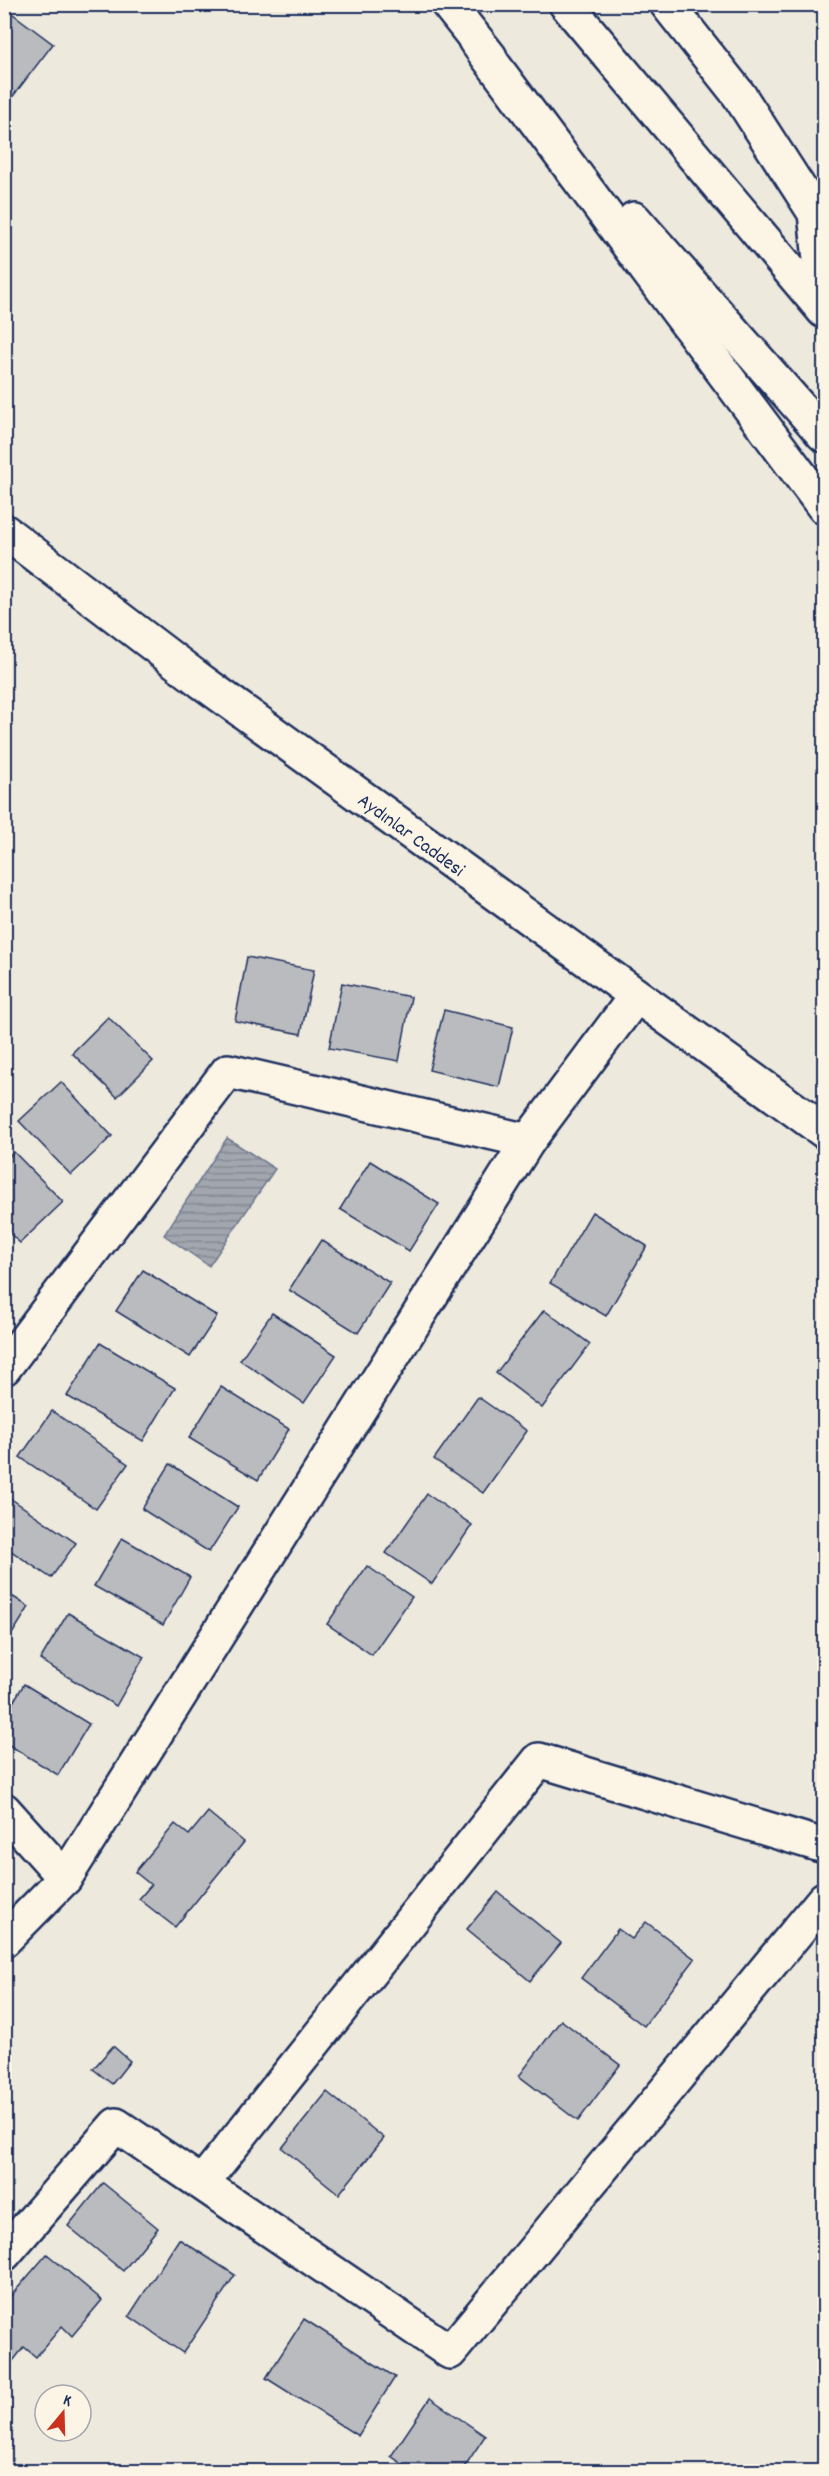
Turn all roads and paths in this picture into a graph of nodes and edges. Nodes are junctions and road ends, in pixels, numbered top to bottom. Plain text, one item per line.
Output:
1 (448, 4) edge
2 (566, 4) edge
3 (667, 4) edge
4 (475, 40) junction
5 (825, 297) edge
6 (825, 311) edge
7 (825, 435) edge
8 (825, 507) edge
9 (4, 531) edge
10 (636, 996) junction
11 (825, 1131) edge
12 (528, 1141) junction
13 (4, 1368) edge
14 (4, 1810) edge
15 (825, 1846) edge
16 (65, 1878) junction
17 (825, 1899) edge
18 (4, 1940) edge
19 (202, 2183) junction
20 (4, 2254) edge

1 - 4 main road
2 - 6 main road
3 - 5 main road
4 - 7 main road
4 - 8 main road
9 - 10 main road, Aydınlar Caddesi
10 - 11 main road, Aydınlar Caddesi
10 - 12 main road
12 - 13 main road
12 - 16 main road
14 - 16 main road
15 - 19 main road
16 - 18 main road
17 - 19 main road
19 - 20 main road

